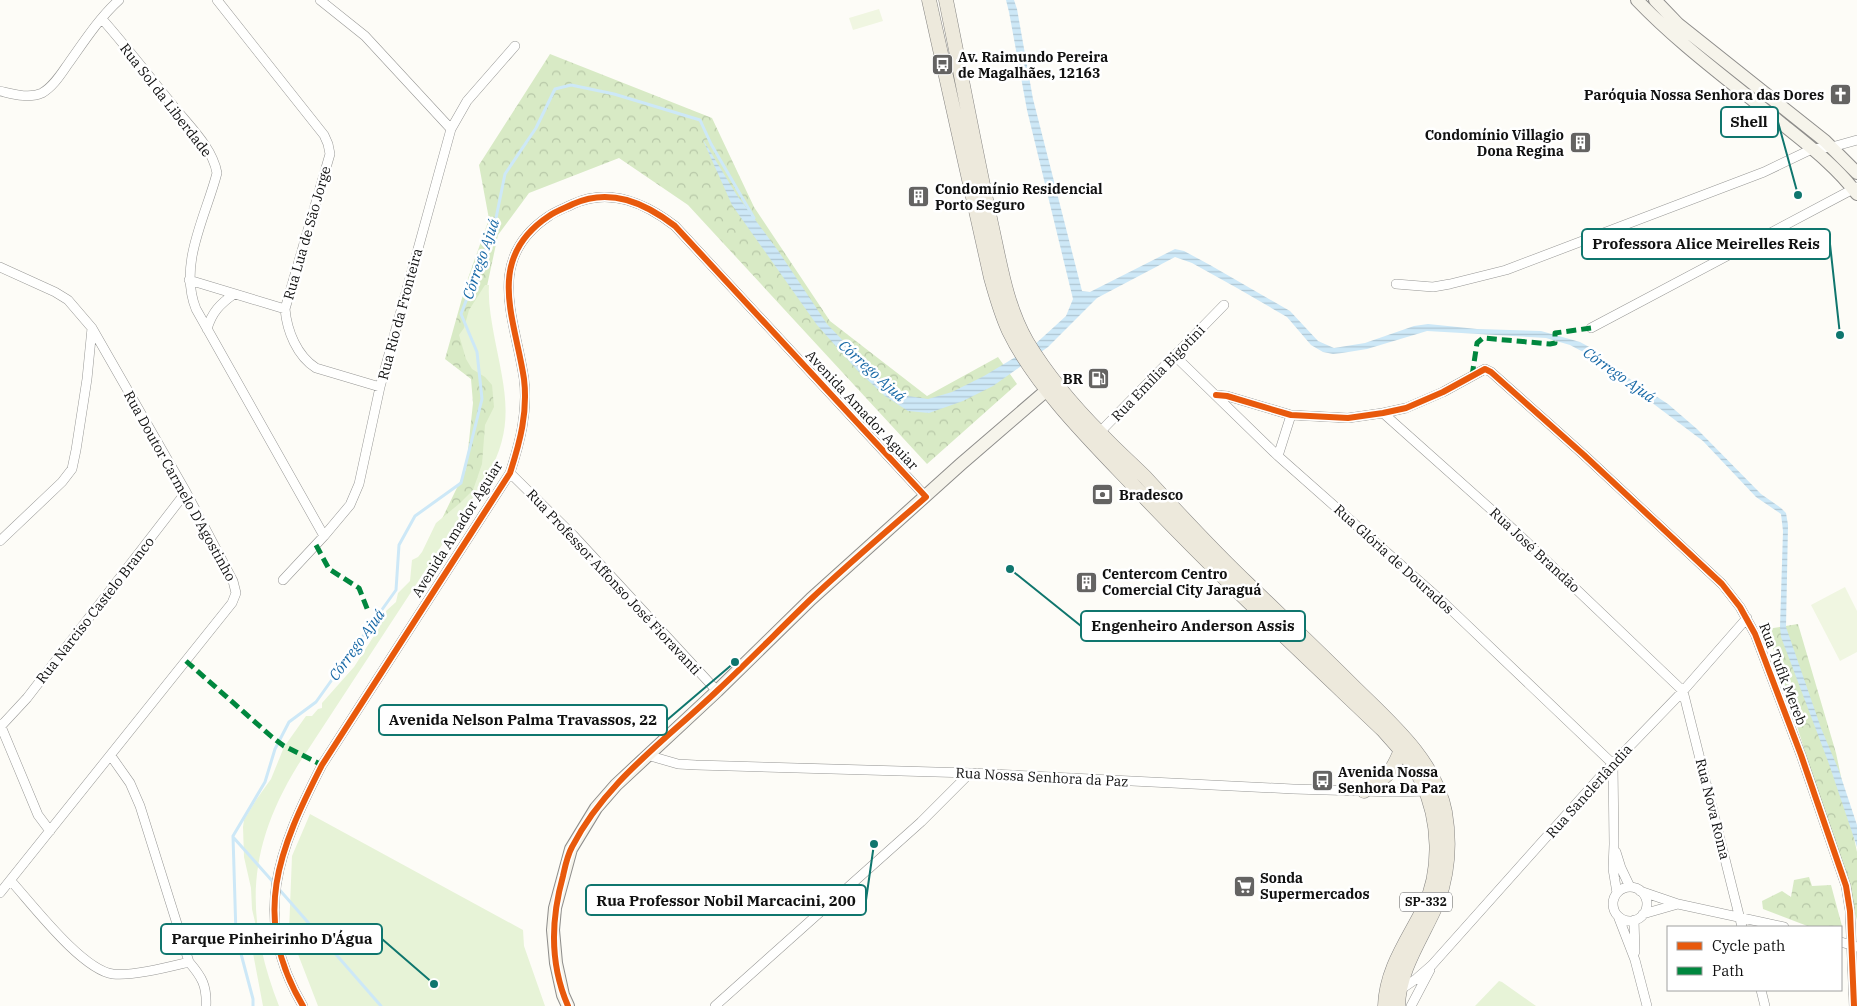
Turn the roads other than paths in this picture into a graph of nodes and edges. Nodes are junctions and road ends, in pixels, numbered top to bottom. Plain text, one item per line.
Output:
1 (118, 0) edge
2 (217, 0) edge
3 (320, 0) edge
4 (929, 0) edge
5 (946, 0) edge
6 (1637, 0) edge
7 (1655, 0) edge
8 (102, 19) junction
9 (515, 46) dead end
10 (0, 91) edge
11 (451, 129) junction
12 (1857, 140) edge
13 (1832, 147) junction
14 (1812, 149) junction
15 (1857, 173) edge
16 (1856, 190) edge
17 (0, 267) edge
18 (189, 280) junction
19 (1396, 284) dead end
20 (234, 294) junction
21 (1224, 305) dead end
22 (285, 309) junction
23 (92, 328) junction
24 (1591, 328) dead end
25 (207, 329) junction
26 (1024, 346) junction
27 (1175, 356) junction
28 (1052, 385) junction
29 (380, 387) junction
30 (1216, 395) junction
31 (1383, 414) junction
32 (1291, 415) junction
33 (1095, 436) junction
34 (1278, 456) junction
35 (510, 473) junction
36 (186, 492) junction
37 (926, 497) junction
38 (324, 536) junction
39 (0, 541) edge
40 (282, 580) dead end
41 (1747, 618) junction
42 (717, 691) junction
43 (1683, 691) junction
44 (0, 725) edge
45 (1401, 750) junction
46 (647, 755) junction
47 (111, 756) junction
48 (1613, 764) junction
49 (970, 773) junction
50 (1364, 791) junction
51 (1432, 791) junction
52 (50, 831) junction
53 (1614, 844) junction
54 (11, 881) junction
55 (1630, 887) junction
56 (1640, 890) junction
57 (0, 893) edge
58 (1617, 893) junction
59 (1678, 904) junction
60 (1643, 914) junction
61 (1618, 916) junction
62 (1739, 916) junction
63 (1634, 920) junction
64 (1742, 926) edge
65 (1780, 926) edge
66 (1842, 942) edge
67 (1854, 946) edge
68 (1635, 960) junction
69 (189, 962) junction
70 (1432, 965) junction
71 (1400, 990) junction
72 (1760, 991) edge
73 (722, 1002) edge
74 (206, 1006) edge
75 (303, 1006) edge
76 (568, 1006) edge
77 (715, 1006) edge
78 (1385, 1006) edge
79 (1398, 1006) edge
80 (1412, 1006) edge
81 (1647, 1006) edge
82 (1765, 1006) edge
83 (1854, 1006) edge

1 - 8 street
2 - 22 street, Rua Lua de São Jorge
3 - 11 street
4 - 26 main road, SP-332
5 - 26 main road, SP-332
6 - 14 street
7 - 13 street
8 - 10 street
8 - 18 street, Rua Sol da Liberdade
9 - 11 street, Rua Rio da Fronteira
11 - 29 street, Rua Rio da Fronteira
12 - 13 street
13 - 14 street
13 - 15 street
14 - 16 street
14 - 19 street
16 - 24 street
17 - 23 street, Rua Doutor Carmelo D'Agostinho
18 - 20 street
18 - 25 street, Rua Sol da Liberdade
20 - 22 street
20 - 25 street
21 - 27 street, Rua Emília Bigotini
22 - 29 street, Rua Lua de São Jorge
23 - 36 street, Rua Doutor Carmelo D'Agostinho
23 - 39 street
25 - 38 street, Rua Sol da Liberdade
26 - 28 main road, SP-332
27 - 30 street, Rua Glória de Dourados
27 - 33 street, Rua Emília Bigotini
28 - 33 main road, SP-332
28 - 37 street
29 - 38 street, Rua Rio da Fronteira
30 - 32 street
30 - 34 street, Rua Glória de Dourados
31 - 32 street
31 - 41 street, Rua Tufik Mereb
31 - 43 street, Rua José Brandão
32 - 34 street
33 - 45 main road, SP-332
33 - 51 main road, SP-332
34 - 48 street, Rua Glória de Dourados
35 - 37 street, Avenida Amador Aguiar
35 - 42 street, Rua Professor Affonso José Fioravanti
35 - 75 street, Avenida Amador Aguiar
36 - 44 street, Rua Narciso Castelo Branco
36 - 47 street, Rua Doutor Carmelo D'Agostinho
37 - 42 street
38 - 40 street, Rua Rio da Fronteira
41 - 43 street, Rua Sanclerlândia
41 - 67 street, Rua Tufik Mereb
42 - 46 street
43 - 48 street, Rua Sanclerlândia
43 - 62 street, Rua Nova Roma
44 - 52 street
45 - 50 main road
45 - 51 main road, SP-332
46 - 49 street, Rua Nossa Senhora da Paz
46 - 76 street
47 - 52 street, Rua Doutor Carmelo D'Agostinho
47 - 69 street
48 - 53 street
48 - 70 street, Rua Sanclerlândia
49 - 50 street, Rua Nossa Senhora da Paz
49 - 73 street
50 - 51 street, Rua Nossa Senhora da Paz
51 - 71 main road, SP-332
51 - 78 main road, SP-332
52 - 54 street, Rua Doutor Carmelo D'Agostinho
53 - 55 street
53 - 58 street
54 - 57 street, Rua Doutor Carmelo D'Agostinho
54 - 69 street
55 - 56 street
55 - 58 street
56 - 59 street
56 - 60 street
58 - 61 street
59 - 60 street
59 - 62 street
60 - 63 street
61 - 63 street
61 - 68 street
62 - 64 street, Rua Nova Roma
62 - 65 street
63 - 68 street
66 - 67 street
67 - 83 street, Rua Tufik Mereb
68 - 81 street
69 - 74 street
70 - 71 street, Rua Sanclerlândia
70 - 80 street, Rua Sanclerlândia
71 - 79 main road, SP-332
72 - 82 street
73 - 77 street

